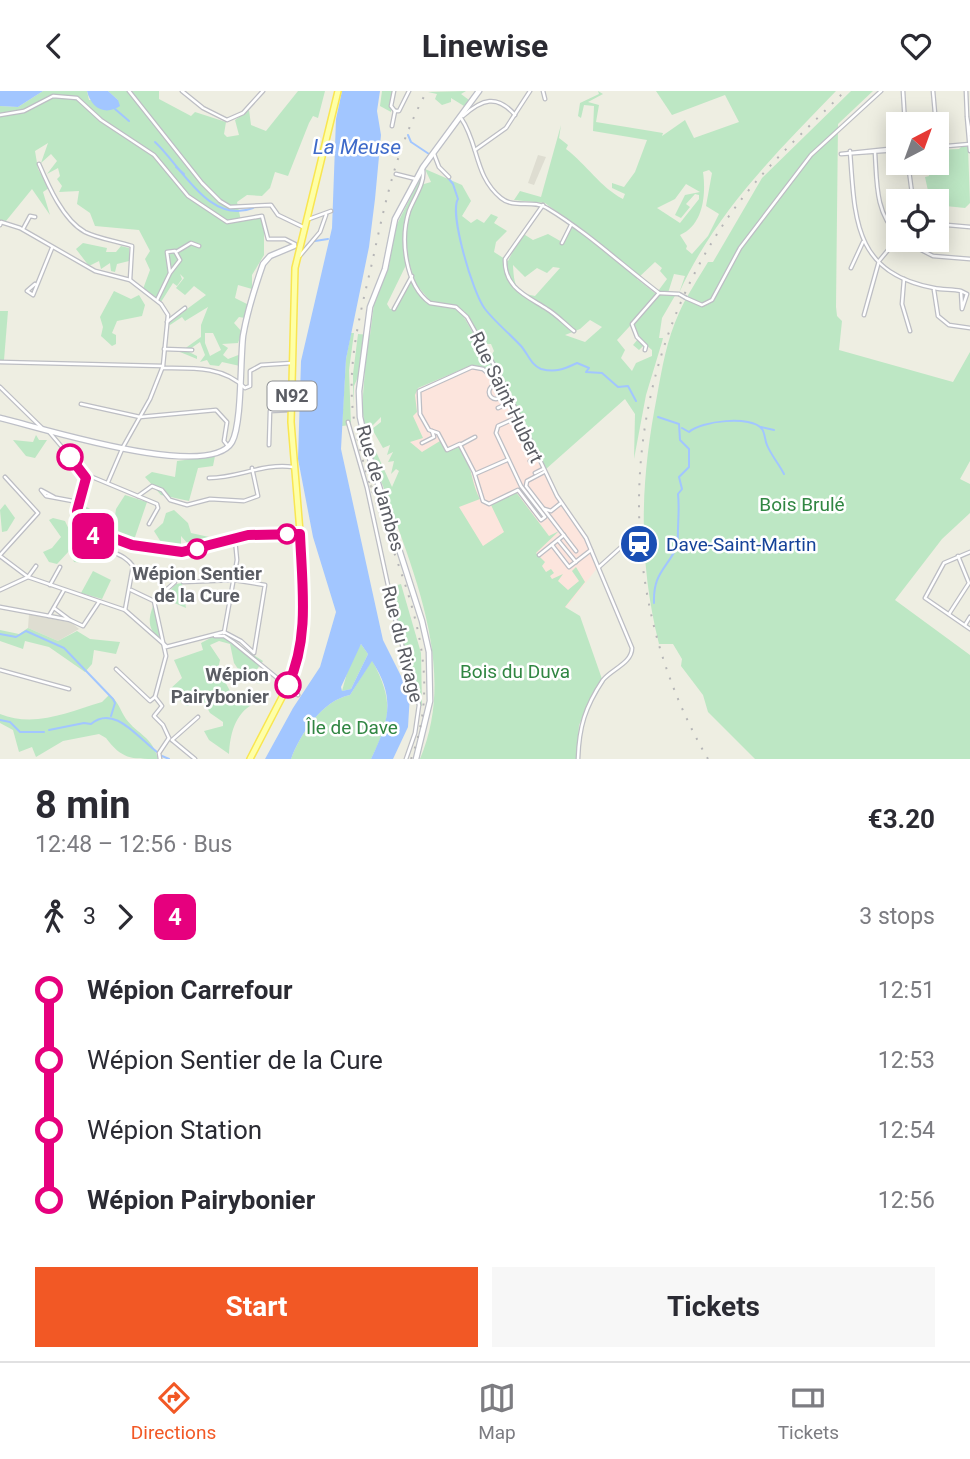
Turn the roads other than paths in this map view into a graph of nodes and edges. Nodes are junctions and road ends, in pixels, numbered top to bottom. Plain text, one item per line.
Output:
1 (129, 91) edge
2 (182, 91) edge
3 (263, 91) edge
4 (338, 91) edge
5 (394, 91) edge
6 (409, 91) edge
7 (479, 91) edge
8 (530, 91) edge
9 (543, 91) edge
10 (880, 91) edge
11 (903, 91) edge
12 (933, 91) edge
13 (966, 91) edge
14 (545, 99) dead end
15 (395, 111) junction
16 (904, 112) edge
17 (934, 112) edge
18 (0, 115) edge
19 (515, 115) junction
20 (460, 117) junction
21 (392, 126) dead end
22 (970, 136) edge
23 (970, 144) edge
24 (949, 146) edge
25 (475, 150) junction
26 (886, 150) edge
27 (875, 151) junction
28 (970, 151) edge
29 (433, 152) junction
30 (39, 164) dead end
31 (423, 167) junction
32 (396, 174) dead end
33 (449, 177) dead end
34 (416, 179) junction
35 (543, 205) junction
36 (331, 211) dead end
37 (326, 215) junction
38 (35, 217) dead end
39 (305, 220) junction
40 (886, 220) edge
41 (0, 223) edge
42 (571, 225) junction
43 (949, 225) edge
44 (303, 227) junction
45 (970, 227) edge
46 (23, 229) junction
47 (189, 237) dead end
48 (863, 242) junction
49 (191, 243) junction
50 (562, 243) dead end
51 (199, 246) dead end
52 (296, 246) junction
53 (51, 248) junction
54 (176, 252) junction
55 (887, 252) edge
56 (925, 252) edge
57 (296, 258) junction
58 (970, 259) edge
59 (879, 261) junction
60 (851, 268) dead end
61 (170, 273) junction
62 (412, 276) junction
63 (904, 279) junction
64 (130, 280) junction
65 (35, 284) dead end
66 (934, 288) junction
67 (961, 291) junction
68 (659, 293) junction
69 (157, 300) junction
70 (185, 309) dead end
71 (394, 309) dead end
72 (864, 315) dead end
73 (167, 322) junction
74 (969, 329) edge
75 (574, 331) dead end
76 (910, 331) dead end
77 (164, 349) junction
78 (192, 349) dead end
79 (645, 350) dead end
80 (0, 362) edge
81 (294, 363) junction
82 (162, 367) junction
83 (501, 378) junction
84 (238, 380) junction
85 (0, 387) edge
86 (10, 389) dead end
87 (8, 395) junction
88 (511, 402) junction
89 (81, 404) dead end
90 (28, 406) dead end
91 (498, 408) dead end
92 (291, 410) junction
93 (26, 412) junction
94 (140, 417) junction
95 (518, 417) junction
96 (0, 418) edge
97 (348, 422) dead end
98 (42, 428) junction
99 (49, 430) junction
100 (432, 431) junction
101 (475, 437) dead end
102 (422, 443) dead end
103 (460, 444) junction
104 (269, 445) dead end
105 (228, 446) junction
106 (122, 447) junction
107 (537, 456) junction
108 (509, 460) junction
109 (530, 461) dead end
110 (293, 467) junction
111 (252, 468) junction
112 (543, 470) junction
113 (535, 473) dead end
114 (85, 474) junction
115 (475, 474) junction
116 (5, 477) dead end
117 (209, 478) dead end
118 (108, 482) junction
119 (526, 482) junction
120 (520, 484) junction
121 (372, 486) junction
122 (525, 488) junction
123 (518, 490) junction
124 (138, 496) junction
125 (54, 497) dead end
126 (78, 502) junction
127 (561, 503) junction
128 (544, 509) junction
129 (149, 524) dead end
130 (640, 530) dead end
131 (300, 534) junction
132 (564, 535) junction
133 (97, 539) junction
134 (235, 539) junction
135 (558, 540) junction
136 (552, 545) junction
137 (592, 550) junction
138 (576, 551) dead end
139 (970, 552) edge
140 (0, 555) edge
141 (539, 555) dead end
142 (958, 557) junction
143 (576, 562) junction
144 (36, 566) dead end
145 (599, 566) junction
146 (60, 567) dead end
147 (28, 577) junction
148 (234, 580) junction
149 (175, 582) dead end
150 (183, 582) dead end
151 (50, 585) junction
152 (0, 590) edge
153 (64, 590) junction
154 (130, 590) junction
155 (154, 601) junction
156 (99, 602) junction
157 (0, 607) edge
158 (54, 608) junction
159 (124, 610) junction
160 (949, 614) junction
161 (49, 616) junction
162 (970, 617) edge
163 (70, 620) junction
164 (965, 625) junction
165 (970, 629) edge
166 (224, 632) junction
167 (212, 636) junction
168 (166, 646) junction
169 (116, 669) dead end
170 (0, 670) edge
171 (288, 684) junction
172 (299, 687) dead end
173 (69, 689) dead end
174 (298, 695) dead end
175 (155, 697) junction
176 (198, 717) dead end
177 (170, 739) junction
178 (160, 759) edge
179 (195, 759) edge
180 (250, 759) edge
181 (406, 759) edge
182 (416, 759) edge
183 (578, 759) edge

1 - 44 street
2 - 3 street
4 - 39 main road, N92
5 - 15 street
6 - 15 street
7 - 20 main road, Rue de Jambes
8 - 19 street
9 - 14 street
10 - 68 street, bridge
11 - 16 street
12 - 17 street
13 - 22 street
15 - 21 street
18 - 52 street
19 - 20 street
19 - 25 street
20 - 25 street
20 - 29 main road, Rue de Jambes
22 - 23 street
23 - 24 street
23 - 28 street
25 - 35 street
26 - 27 street
27 - 40 street
27 - 48 street
29 - 31 main road, Rue de Jambes
29 - 33 street
30 - 64 street
31 - 34 main road, Rue de Jambes
31 - 62 street, Rue Saint-Hubert
32 - 34 street
34 - 121 main road, Rue de Jambes
35 - 42 street
35 - 75 street
36 - 37 street
37 - 39 street
37 - 57 street
38 - 46 street
39 - 44 main road, N92
41 - 46 street
42 - 50 street
42 - 68 street
43 - 45 street
44 - 52 main road, N92
46 - 53 street
47 - 49 street
48 - 59 street
48 - 60 street
49 - 51 street
49 - 54 street
52 - 57 main road, N92
52 - 84 main road
53 - 64 street
53 - 65 street
54 - 61 street
54 - 61 street
55 - 59 street
56 - 58 street
57 - 81 main road, N92
59 - 63 street
59 - 72 street
61 - 69 street
62 - 71 street
62 - 83 street, Rue Saint-Hubert
63 - 66 street
63 - 76 street
64 - 69 street
66 - 67 street
66 - 74 street
67 - 67 street
68 - 79 street
69 - 73 street
70 - 73 street
73 - 77 street
77 - 78 street
77 - 82 street
80 - 82 street
81 - 84 street
81 - 92 main road, N92
82 - 84 street
82 - 94 street
83 - 88 street, Rue Saint-Hubert
83 - 100 street
84 - 105 main road
85 - 87 street
86 - 87 street
87 - 93 street
88 - 91 street
88 - 95 street, Rue Saint-Hubert
89 - 94 street
90 - 93 street
92 - 104 street
92 - 110 main road, N92
93 - 98 street
94 - 105 street
94 - 106 street
95 - 107 street, Rue Saint-Hubert
95 - 108 street
96 - 98 main road
97 - 121 street, Rue du Rivage
98 - 99 main road
99 - 106 main road
99 - 114 street
100 - 102 street
100 - 103 street
101 - 103 street
103 - 115 street
105 - 106 main road
106 - 118 street
107 - 109 street
107 - 112 street, Rue Saint-Hubert
108 - 115 street
108 - 120 street
110 - 111 street
110 - 131 main road, N92
111 - 117 street
111 - 124 street
112 - 113 street
112 - 119 street
112 - 127 street, Rue Saint-Hubert
114 - 118 street
114 - 126 street
115 - 123 street
116 - 140 street
118 - 124 street
119 - 120 street
119 - 122 street
120 - 122 street
121 - 181 street, Rue du Rivage
121 - 182 main road, Rue de Jambes
122 - 123 street
122 - 123 street
122 - 128 street
124 - 129 street
125 - 126 street
126 - 133 street
127 - 128 street
127 - 137 street, Rue Saint-Hubert
128 - 132 street
130 - 145 street
131 - 134 street
131 - 171 main road, N92
132 - 135 street
132 - 138 street
133 - 134 street
133 - 154 street
134 - 148 street
135 - 136 street
135 - 143 street
136 - 141 street
136 - 143 street
137 - 143 street
137 - 145 street, Rue Saint-Hubert
139 - 142 street
140 - 147 street
142 - 160 street
142 - 160 street
144 - 147 street
145 - 183 street, Rue Saint-Hubert
146 - 151 street
147 - 151 street
147 - 152 street
148 - 150 street
148 - 166 street
148 - 166 street
149 - 155 street
151 - 153 street
153 - 156 street
153 - 158 street
154 - 155 street
154 - 159 street
155 - 168 street
156 - 159 street
156 - 163 street
157 - 161 street
158 - 161 street
158 - 163 street
159 - 168 street
160 - 164 street
161 - 163 street
162 - 164 street
164 - 165 street
166 - 167 street
167 - 168 street
167 - 171 street
168 - 175 street
169 - 175 street
170 - 173 street
171 - 172 street
171 - 174 street
171 - 180 main road, N92
175 - 177 street
176 - 177 street
177 - 178 street
177 - 179 street

